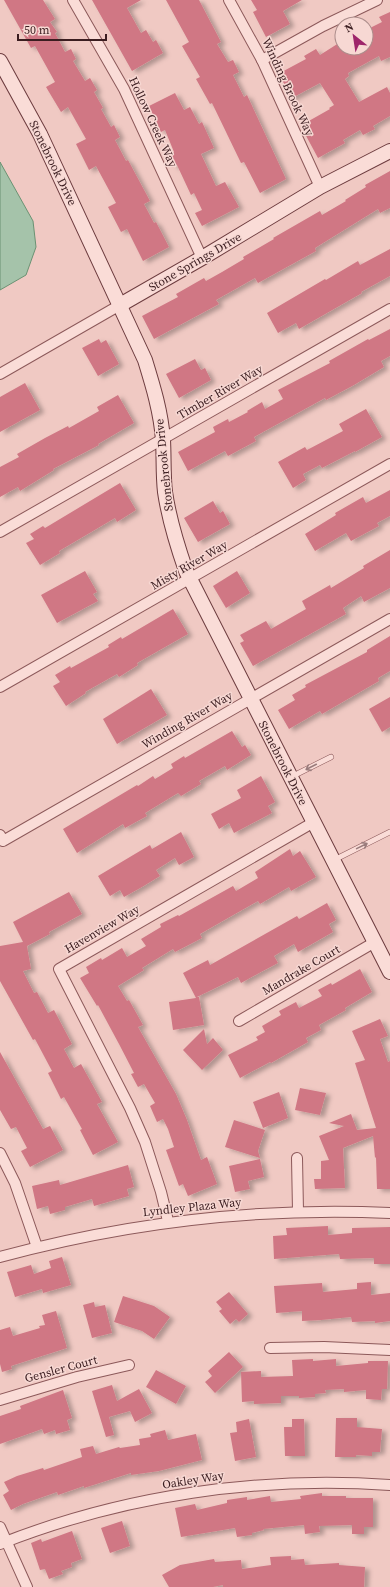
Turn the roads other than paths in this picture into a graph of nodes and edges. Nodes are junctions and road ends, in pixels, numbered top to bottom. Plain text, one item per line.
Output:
1 (73, 0) edge
2 (228, 0) edge
3 (377, 0) edge
4 (262, 60) junction
5 (0, 61) edge
6 (390, 151) edge
7 (320, 187) junction
8 (202, 258) junction
9 (120, 305) junction
10 (390, 309) edge
11 (0, 374) edge
12 (163, 440) junction
13 (390, 464) edge
14 (0, 532) edge
15 (190, 579) junction
16 (390, 619) edge
17 (0, 687) edge
18 (251, 699) junction
19 (332, 757) dead end
20 (291, 778) junction
21 (314, 822) junction
22 (390, 832) edge
23 (0, 834) edge
24 (333, 860) junction
25 (375, 942) junction
26 (390, 972) edge
27 (239, 1021) dead end
28 (0, 1153) edge
29 (297, 1158) dead end
30 (298, 1211) junction
31 (390, 1213) edge
32 (168, 1221) junction
33 (36, 1247) junction
34 (0, 1257) edge
35 (270, 1348) dead end
36 (390, 1350) edge
37 (129, 1365) dead end
38 (0, 1400) edge
39 (390, 1485) edge
40 (0, 1527) edge
41 (3, 1543) edge
42 (27, 1587) edge

1 - 8 street, Hollow Creek Way
2 - 4 street, Winding Brook Way
3 - 4 street
4 - 7 street, Winding Brook Way
5 - 9 street, Stonebrook Drive
6 - 7 street, Stone Springs Drive
7 - 8 street, Stone Springs Drive
8 - 9 street, Stone Springs Drive
9 - 11 street, Stone Springs Drive
9 - 12 street, Stonebrook Drive
10 - 12 street, Timber River Way
12 - 14 street, Timber River Way
12 - 15 street, Stonebrook Drive
13 - 15 street, Misty River Way
15 - 17 street, Misty River Way
15 - 18 street, Stonebrook Drive
16 - 18 street, Winding River Way
18 - 20 street, Stonebrook Drive
18 - 23 street, Winding River Way
19 -> 20 lane
20 - 21 street, Stonebrook Drive
21 - 24 street, Stonebrook Drive
21 - 32 street, Havenview Way
24 -> 22 lane
24 - 25 street, Stonebrook Drive
25 - 26 street, Stonebrook Drive
25 - 27 street, Mandrake Court
28 - 33 street
29 - 30 street
30 - 31 street, Lyndley Plaza Way
30 - 32 street, Lyndley Plaza Way
32 - 33 street, Lyndley Plaza Way
33 - 34 street, Lyndley Plaza Way
35 - 36 street
37 - 38 street, Gensler Court
39 - 41 street, Oakley Way
40 - 41 street
41 - 42 street

